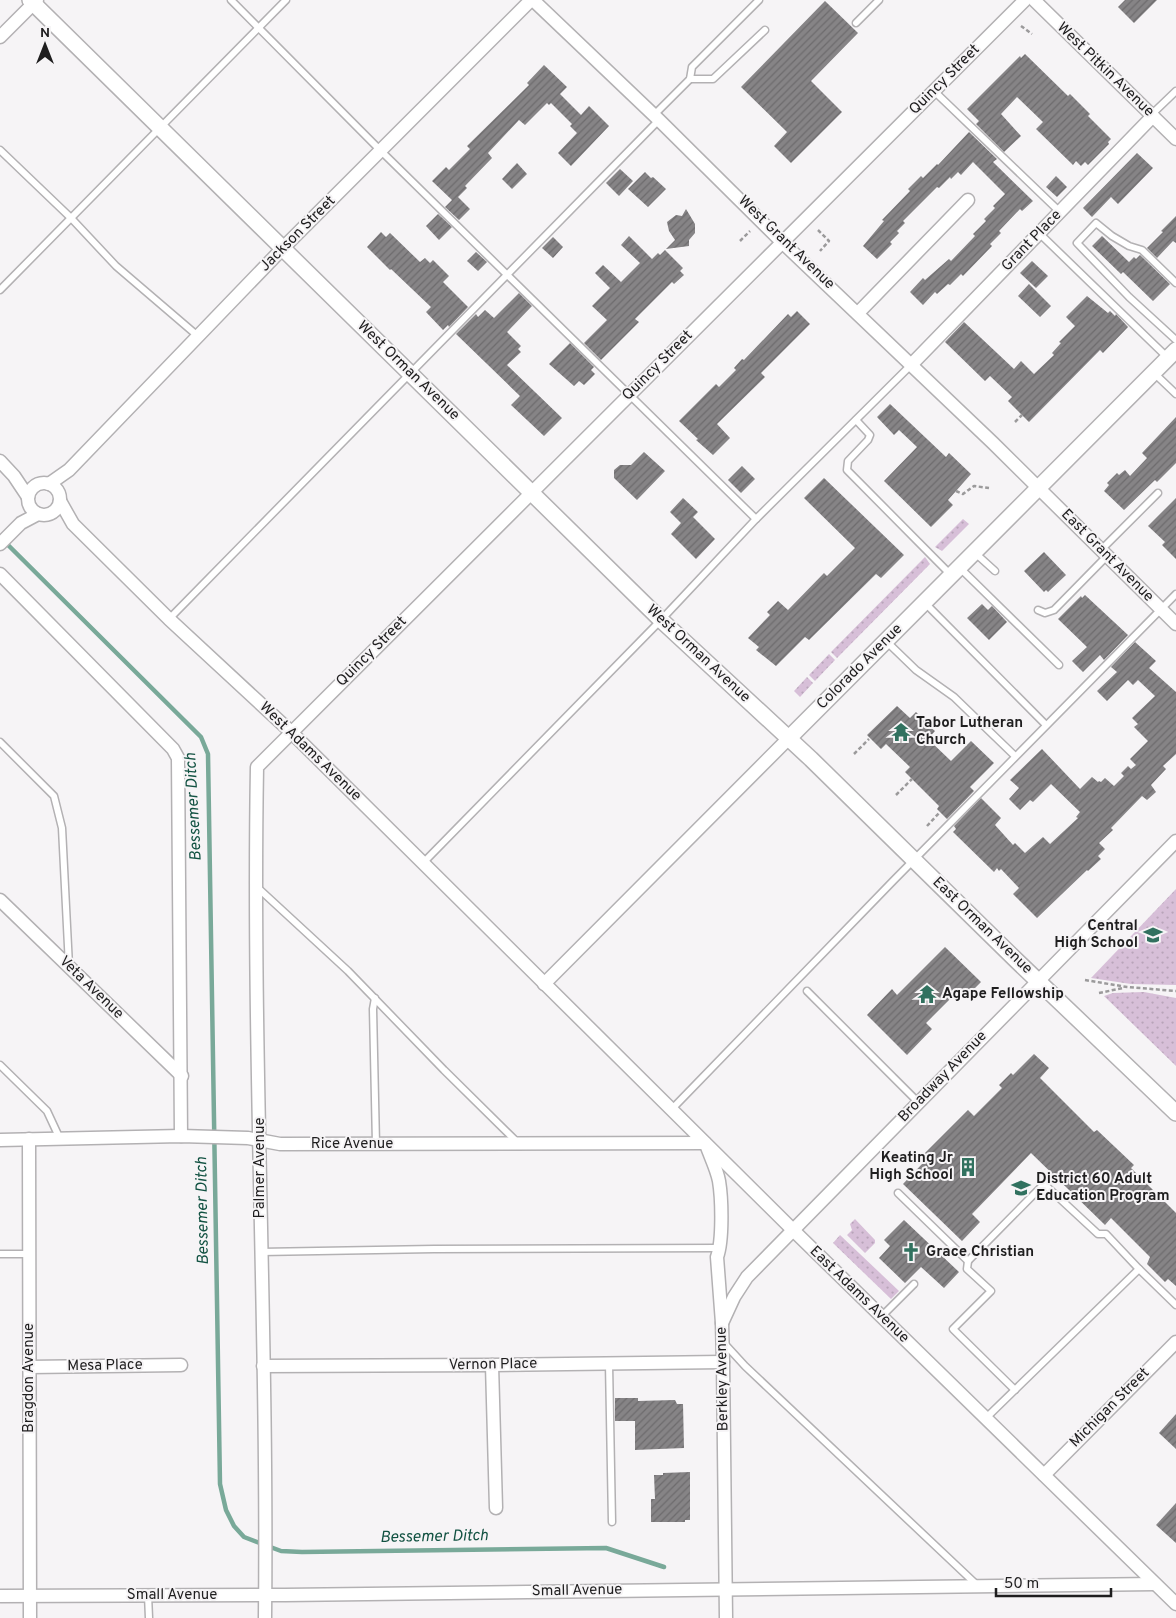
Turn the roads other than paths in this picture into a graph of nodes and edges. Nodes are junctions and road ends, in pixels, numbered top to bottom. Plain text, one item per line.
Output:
1 (230, 0) edge
2 (286, 0) edge
3 (532, 0) edge
4 (759, 0) edge
5 (879, 0) edge
6 (1025, 0) edge
7 (1034, 0) edge
8 (33, 1) edge
9 (856, 23) dead end
10 (259, 27) junction
11 (765, 30) dead end
12 (0, 37) edge
13 (690, 78) junction
14 (934, 90) junction
15 (1176, 90) edge
16 (1152, 116) junction
17 (657, 117) junction
18 (160, 127) junction
19 (1176, 140) edge
20 (0, 150) edge
21 (381, 151) junction
22 (968, 200) dead end
23 (1060, 212) junction
24 (71, 218) junction
25 (1039, 233) junction
26 (782, 242) junction
27 (283, 248) junction
28 (507, 275) junction
29 (1176, 283) edge
30 (0, 290) edge
31 (858, 313) junction
32 (198, 337) junction
33 (1176, 340) edge
34 (1172, 354) edge
35 (911, 365) junction
36 (1154, 372) junction
37 (410, 374) junction
38 (630, 394) junction
39 (1176, 394) edge
40 (856, 420) junction
41 (0, 461) edge
42 (14, 476) junction
43 (1038, 487) junction
44 (51, 490) junction
45 (532, 493) junction
46 (1158, 493) dead end
47 (36, 508) junction
48 (756, 519) junction
49 (73, 524) junction
50 (0, 544) edge
51 (974, 552) junction
52 (1104, 553) junction
53 (955, 571) junction
54 (995, 571) dead end
55 (0, 574) edge
56 (1176, 594) edge
57 (924, 602) junction
58 (1161, 609) junction
59 (1038, 610) dead end
60 (169, 619) junction
61 (661, 620) junction
62 (1176, 624) edge
63 (886, 640) junction
64 (1059, 665) dead end
65 (1046, 725) junction
66 (292, 732) junction
67 (789, 738) junction
68 (0, 742) edge
69 (1015, 756) junction
70 (1176, 840) edge
71 (914, 860) junction
72 (423, 863) junction
73 (255, 885) junction
74 (0, 900) edge
75 (69, 967) junction
76 (1038, 980) junction
77 (544, 984) junction
78 (807, 991) dead end
79 (375, 998) junction
80 (0, 1065) edge
81 (182, 1076) junction
82 (919, 1103) junction
83 (671, 1110) junction
84 (1176, 1113) edge
85 (181, 1136) junction
86 (29, 1139) junction
87 (60, 1139) junction
88 (0, 1140) edge
89 (260, 1142) junction
90 (518, 1142) junction
91 (705, 1143) junction
92 (376, 1144) junction
93 (898, 1193) dead end
94 (794, 1231) junction
95 (721, 1248) junction
96 (260, 1252) junction
97 (0, 1254) edge
98 (28, 1254) junction
99 (968, 1261) junction
100 (1139, 1269) junction
101 (914, 1284) dead end
102 (1176, 1305) edge
103 (882, 1317) junction
104 (722, 1323) junction
105 (722, 1342) junction
106 (1176, 1342) edge
107 (723, 1362) junction
108 (609, 1364) junction
109 (181, 1365) dead end
110 (492, 1365) junction
111 (263, 1366) junction
112 (29, 1367) junction
113 (1015, 1390) junction
114 (986, 1418) junction
115 (1044, 1475) junction
116 (496, 1508) dead end
117 (612, 1522) dead end
118 (1155, 1584) junction
119 (979, 1587) junction
120 (726, 1589) junction
121 (148, 1595) junction
122 (265, 1595) junction
123 (0, 1596) edge
124 (30, 1596) junction
125 (1175, 1600) edge
126 (30, 1618) edge
127 (149, 1618) edge
128 (265, 1618) edge
129 (726, 1618) edge

1 - 10 lane
2 - 10 lane
3 - 17 street, West Grant Avenue
3 - 21 street, Jackson Street
4 - 13 lane
5 - 9 lane
6 - 14 street, Quincy Street
7 - 16 street, West Pitkin Avenue
8 - 12 street
8 - 18 street, West Orman Avenue
10 - 18 lane
10 - 21 lane
11 - 13 lane
13 - 17 lane
14 - 23 lane
14 - 26 street, Quincy Street
15 - 16 lane
16 - 19 street, West Pitkin Avenue
16 - 23 street, Grant Place
17 - 26 street, West Grant Avenue
17 - 28 lane
18 - 24 lane
18 - 27 street, West Orman Avenue
20 - 24 lane
21 - 27 street, Jackson Street
21 - 28 lane
22 - 31 street
23 - 25 street, Grant Place
24 - 30 lane
24 - 32 lane
25 - 34 lane
25 - 35 street, Grant Place
26 - 31 street, West Grant Avenue
26 - 38 street, Quincy Street
27 - 32 street, Jackson Street
27 - 37 street, West Orman Avenue
28 - 37 lane
28 - 38 lane
29 - 33 lane
31 - 35 street, West Grant Avenue
32 - 44 street, Jackson Street
34 - 36 street, Colorado Avenue
35 - 40 lane
35 - 43 street, West Grant Avenue
36 - 39 lane
36 - 43 street, Colorado Avenue
37 - 45 street, West Orman Avenue
37 - 60 lane
38 - 45 street, Quincy Street
38 - 48 lane
40 - 48 lane
40 - 53 lane
41 - 42 street
42 - 44 street
42 - 47 street
43 - 51 street, Colorado Avenue
43 - 52 street, East Grant Avenue
44 - 47 street
44 - 47 street
44 - 49 street, West Adams Avenue
45 - 61 street, West Orman Avenue
45 - 66 street, Quincy Street
46 - 52 lane
47 - 49 street, West Adams Avenue
47 - 50 street
48 - 61 lane
49 - 60 street, West Adams Avenue
51 - 53 street, Colorado Avenue
51 - 54 lane
52 - 58 street, East Grant Avenue
52 - 59 lane
53 - 57 street, Colorado Avenue
53 - 64 lane
55 - 81 street
56 - 58 lane
57 - 63 street, Colorado Avenue
57 - 65 lane
58 - 62 street, East Grant Avenue
58 - 65 lane
60 - 66 street, West Adams Avenue
61 - 67 street, West Orman Avenue
61 - 72 lane
63 - 67 street, Colorado Avenue
63 - 69 lane
65 - 69 lane
66 - 72 street, West Adams Avenue
66 - 73 street, Palmer Avenue
67 - 71 street, East Orman Avenue
67 - 77 street, Colorado Avenue
68 - 75 lane
69 - 71 lane
70 - 76 street, Broadway Avenue
71 - 76 street, East Orman Avenue
71 - 83 lane
72 - 77 street, West Adams Avenue
73 - 79 lane
73 - 89 street, Palmer Avenue
74 - 75 street, Veta Avenue
75 - 81 street, Veta Avenue
76 - 82 street, Broadway Avenue
76 - 84 street, East Orman Avenue
77 - 83 street, East Adams Avenue
78 - 82 lane
79 - 90 lane
79 - 92 lane
80 - 87 lane
81 - 85 street
82 - 94 street, Broadway Avenue
83 - 91 street, East Adams Avenue
85 - 87 street, Rice Avenue
85 - 89 street, Rice Avenue
86 - 87 street, Rice Avenue
86 - 88 street, Rice Avenue
86 - 98 street, Bragdon Avenue
89 - 92 street, Rice Avenue
89 - 96 street, Palmer Avenue
90 - 91 street, Rice Avenue
90 - 92 street, Rice Avenue
91 - 94 street, East Adams Avenue
91 - 95 street, Berkley Avenue
93 - 99 lane
94 - 103 street, East Adams Avenue
94 - 104 street, Broadway Avenue
95 - 96 lane
95 - 104 street, Berkley Avenue
96 - 111 street, Palmer Avenue
97 - 98 lane
98 - 112 street, Bragdon Avenue
99 - 100 lane
99 - 113 lane
100 - 102 lane
100 - 113 lane
101 - 103 lane
103 - 114 street, East Adams Avenue
104 - 105 street, Berkley Avenue
105 - 107 street, Berkley Avenue
105 - 119 lane
106 - 115 street, Michigan Street
107 - 108 street, Vernon Place
107 - 120 street, Berkley Avenue
108 - 110 street, Vernon Place
108 - 117 lane
109 - 112 street, Mesa Place
110 - 111 street, Vernon Place
110 - 116 street
111 - 122 street, Palmer Avenue
112 - 124 street, Bragdon Avenue
113 - 114 lane
114 - 115 street, East Adams Avenue
115 - 118 street, East Adams Avenue
118 - 119 street, Small Avenue
118 - 125 street, East Adams Avenue
119 - 120 street, Small Avenue
120 - 122 street, Small Avenue
120 - 129 street, Berkley Avenue
121 - 122 street, Small Avenue
121 - 124 street, Small Avenue
121 - 127 lane
122 - 128 street, Palmer Avenue
123 - 124 street, Small Avenue
124 - 126 street, Bragdon Avenue

